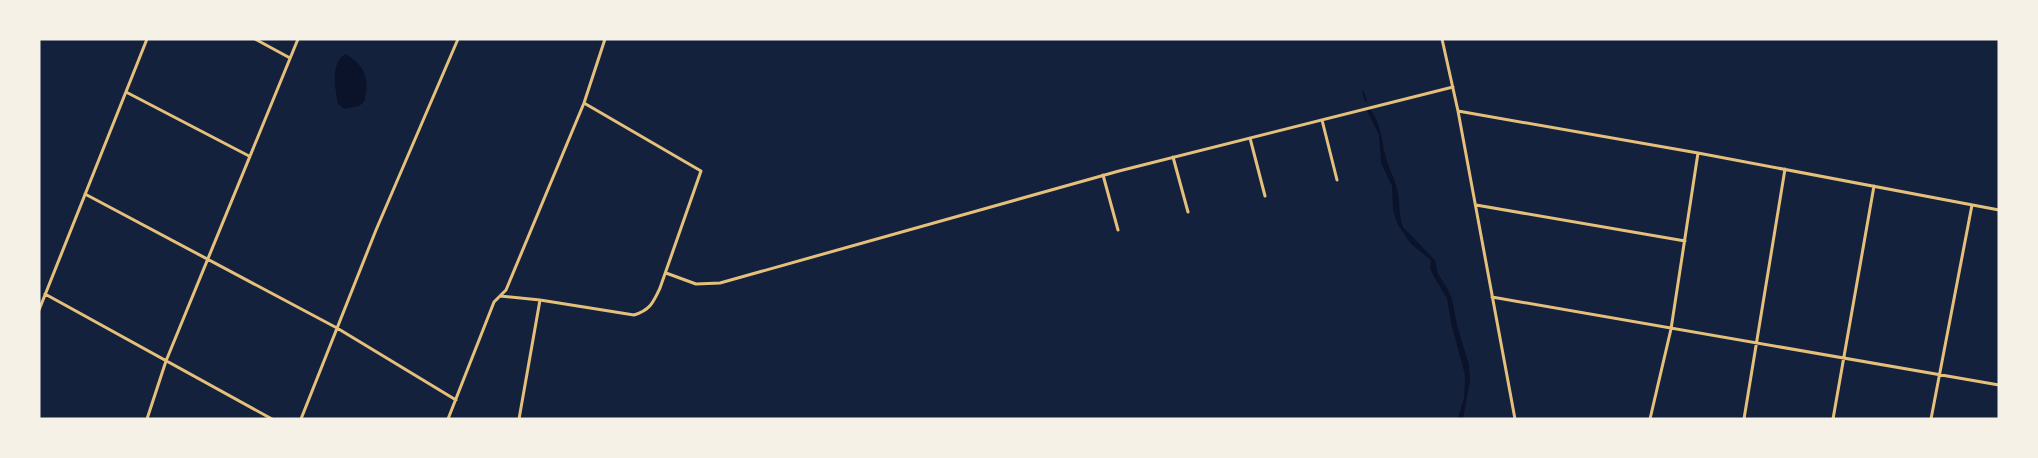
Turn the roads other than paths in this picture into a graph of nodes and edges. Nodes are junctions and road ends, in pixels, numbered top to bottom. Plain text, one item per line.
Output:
1 (147, 39) edge
2 (255, 39) edge
3 (298, 39) edge
4 (458, 39) edge
5 (605, 39) edge
6 (1442, 39) edge
7 (290, 58) junction
8 (1453, 87) junction
9 (126, 92) junction
10 (584, 103) junction
11 (1458, 111) junction
12 (1322, 120) junction
13 (1250, 138) junction
14 (1698, 153) junction
15 (250, 156) junction
16 (1173, 157) junction
17 (1785, 170) junction
18 (1103, 175) junction
19 (1337, 180) dead end
20 (1874, 186) junction
21 (85, 194) junction
22 (1264, 196) dead end
23 (1476, 205) junction
24 (1972, 205) junction
25 (1999, 210) edge
26 (1188, 212) dead end
27 (1118, 230) dead end
28 (1685, 241) junction
29 (208, 260) junction
30 (666, 273) junction
31 (45, 294) junction
32 (500, 296) junction
33 (1491, 297) junction
34 (540, 300) junction
35 (39, 310) edge
36 (337, 328) junction
37 (1671, 329) junction
38 (1757, 344) junction
39 (1844, 359) junction
40 (166, 361) junction
41 (1939, 375) junction
42 (1999, 386) edge
43 (456, 400) junction
44 (147, 419) edge
45 (272, 419) edge
46 (301, 419) edge
47 (448, 419) edge
48 (519, 419) edge
49 (1515, 419) edge
50 (1650, 419) edge
51 (1744, 419) edge
52 (1833, 419) edge
53 (1931, 419) edge

1 - 9 street
2 - 7 street
3 - 7 street
4 - 36 street
5 - 10 street
6 - 8 street
7 - 15 street
8 - 11 street
8 - 12 street
9 - 15 street
9 - 21 street
10 - 30 street
10 - 32 street
11 - 14 street
11 - 23 street
12 - 13 street
12 - 19 street
13 - 16 street
13 - 22 street
14 - 17 street
14 - 28 street
15 - 29 street
16 - 18 street
16 - 26 street
17 - 20 street
17 - 38 street
18 - 27 street
18 - 30 street
20 - 24 street
20 - 39 street
21 - 29 street
21 - 31 street
23 - 28 street
23 - 33 street
24 - 25 street
24 - 41 street
28 - 37 street
29 - 36 street
29 - 40 street
30 - 34 street
31 - 35 street
31 - 40 street
32 - 34 street
32 - 43 street
33 - 37 street
33 - 49 street
34 - 48 street
36 - 43 street
36 - 46 street
37 - 38 street
37 - 50 street
38 - 39 street
38 - 51 street
39 - 41 street
39 - 52 street
40 - 44 street
40 - 45 street
41 - 42 street
41 - 53 street
43 - 47 street

